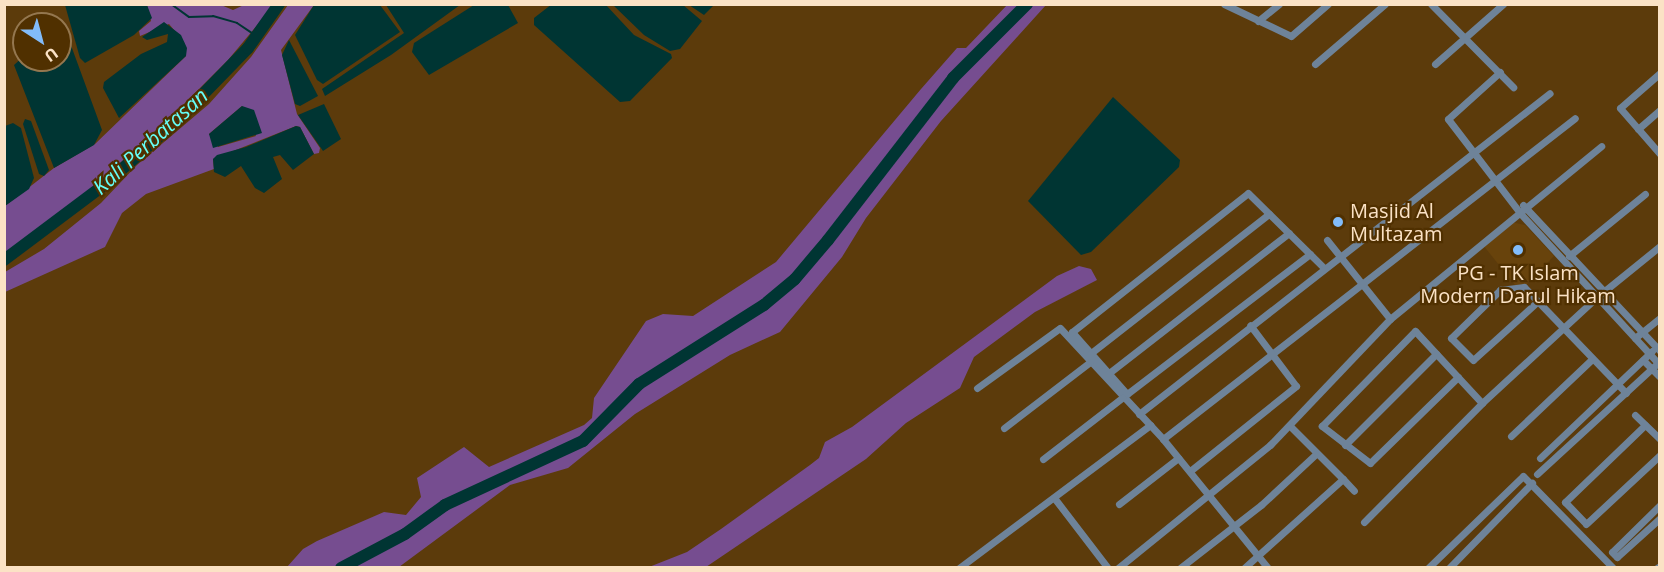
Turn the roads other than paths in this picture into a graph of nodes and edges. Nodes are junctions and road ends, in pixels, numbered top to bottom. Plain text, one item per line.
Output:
1 (1279, 4) edge
2 (1328, 4) edge
3 (1385, 4) edge
4 (1431, 4) edge
5 (1503, 4) edge
6 (1228, 5) edge
7 (1258, 21) junction
8 (1464, 37) junction
9 (1315, 64) dead end
10 (1434, 64) dead end
11 (1500, 72) junction
12 (1659, 73) edge
13 (1513, 87) dead end
14 (1550, 93) dead end
15 (1659, 110) edge
16 (1575, 118) dead end
17 (1638, 129) junction
18 (1601, 146) dead end
19 (1658, 150) edge
20 (1473, 152) junction
21 (1496, 180) junction
22 (1645, 194) dead end
23 (1512, 199) junction
24 (1527, 207) junction
25 (1520, 213) junction
26 (1269, 214) junction
27 (1289, 233) junction
28 (1327, 240) dead end
29 (1659, 246) edge
30 (1310, 254) junction
31 (1571, 254) junction
32 (1339, 256) junction
33 (1564, 260) junction
34 (1324, 268) junction
35 (1362, 286) junction
36 (1604, 291) junction
37 (1597, 297) junction
38 (1537, 302) junction
39 (1659, 318) edge
40 (1390, 319) junction
41 (1250, 325) junction
42 (1566, 328) junction
43 (1643, 332) junction
44 (1635, 339) junction
45 (1658, 349) edge
46 (1091, 353) junction
47 (1436, 354) junction
48 (1274, 356) junction
49 (1646, 357) junction
50 (1592, 359) junction
51 (1090, 362) junction
52 (1659, 363) edge
53 (1652, 369) junction
54 (1109, 373) junction
55 (1458, 377) junction
56 (1659, 377) edge
57 (977, 388) dead end
58 (1621, 389) junction
59 (1122, 398) junction
60 (1482, 403) junction
61 (1596, 413) junction
62 (1139, 414) junction
63 (1635, 415) dead end
64 (1150, 425) junction
65 (1289, 425) junction
66 (1645, 425) junction
67 (1004, 428) dead end
68 (1511, 436) dead end
69 (1163, 439) junction
70 (1659, 439) edge
71 (1345, 445) junction
72 (1317, 453) junction
73 (1659, 455) edge
74 (1178, 458) junction
75 (1540, 458) dead end
76 (1043, 459) dead end
77 (1190, 471) junction
78 (1537, 474) dead end
79 (1343, 479) junction
80 (1532, 483) junction
81 (1354, 491) dead end
82 (1210, 495) junction
83 (1055, 499) junction
84 (1119, 504) dead end
85 (1659, 505) edge
86 (1659, 518) edge
87 (1364, 522) dead end
88 (1235, 526) junction
89 (1259, 557) junction
90 (959, 567) edge
91 (1108, 567) edge
92 (1120, 567) edge
93 (1180, 567) edge
94 (1244, 567) edge
95 (1268, 567) edge
96 (1428, 567) edge
97 (1449, 567) edge
98 (1613, 567) edge

1 - 7 street
2 - 7 street
3 - 9 street
4 - 8 street
5 - 8 street
6 - 7 street
8 - 10 street
8 - 11 street
11 - 13 street
11 - 20 street
12 - 17 street
14 - 20 street
15 - 17 street
16 - 21 street
17 - 19 street
18 - 24 street
20 - 21 street
20 - 32 street
21 - 23 street
21 - 35 street
22 - 31 street
23 - 24 street
23 - 25 street
24 - 25 street
24 - 31 street
25 - 33 street
25 - 40 street
26 - 27 street
26 - 46 street
26 - 46 street
27 - 30 street
27 - 54 street
28 - 32 street
29 - 36 street
30 - 34 street
30 - 54 street
31 - 33 street
31 - 36 street
32 - 34 street
32 - 35 street
33 - 37 street
34 - 41 street
35 - 40 street
35 - 48 street
36 - 37 street
36 - 43 street
37 - 42 street
37 - 44 street
38 - 38 street
38 - 42 street
39 - 43 street
40 - 65 street
41 - 48 street
41 - 62 street
42 - 50 street
42 - 60 street
43 - 44 street
43 - 45 street
44 - 49 street
45 - 49 street
46 - 54 street
47 - 55 street
47 - 71 street
47 - 71 street
48 - 69 street
48 - 77 street
49 - 52 street
49 - 53 street
49 - 58 street
50 - 58 street
50 - 68 street
51 - 57 street
51 - 59 street
51 - 67 street
52 - 53 street
53 - 56 street
53 - 58 street
55 - 60 street
55 - 71 street
58 - 61 street
58 - 61 street
59 - 62 street
59 - 76 street
60 - 87 street
61 - 75 street
61 - 78 street
62 - 64 street
63 - 66 street
64 - 69 street
64 - 83 street
65 - 72 street
65 - 82 street
66 - 70 street
66 - 73 street
69 - 74 street
72 - 79 street
72 - 88 street
74 - 77 street
74 - 84 street
77 - 82 street
79 - 81 street
79 - 89 street
80 - 96 street
80 - 97 street
80 - 98 street
82 - 88 street
82 - 92 street
83 - 90 street
83 - 91 street
85 - 86 street
88 - 89 street
88 - 93 street
89 - 94 street
89 - 95 street

